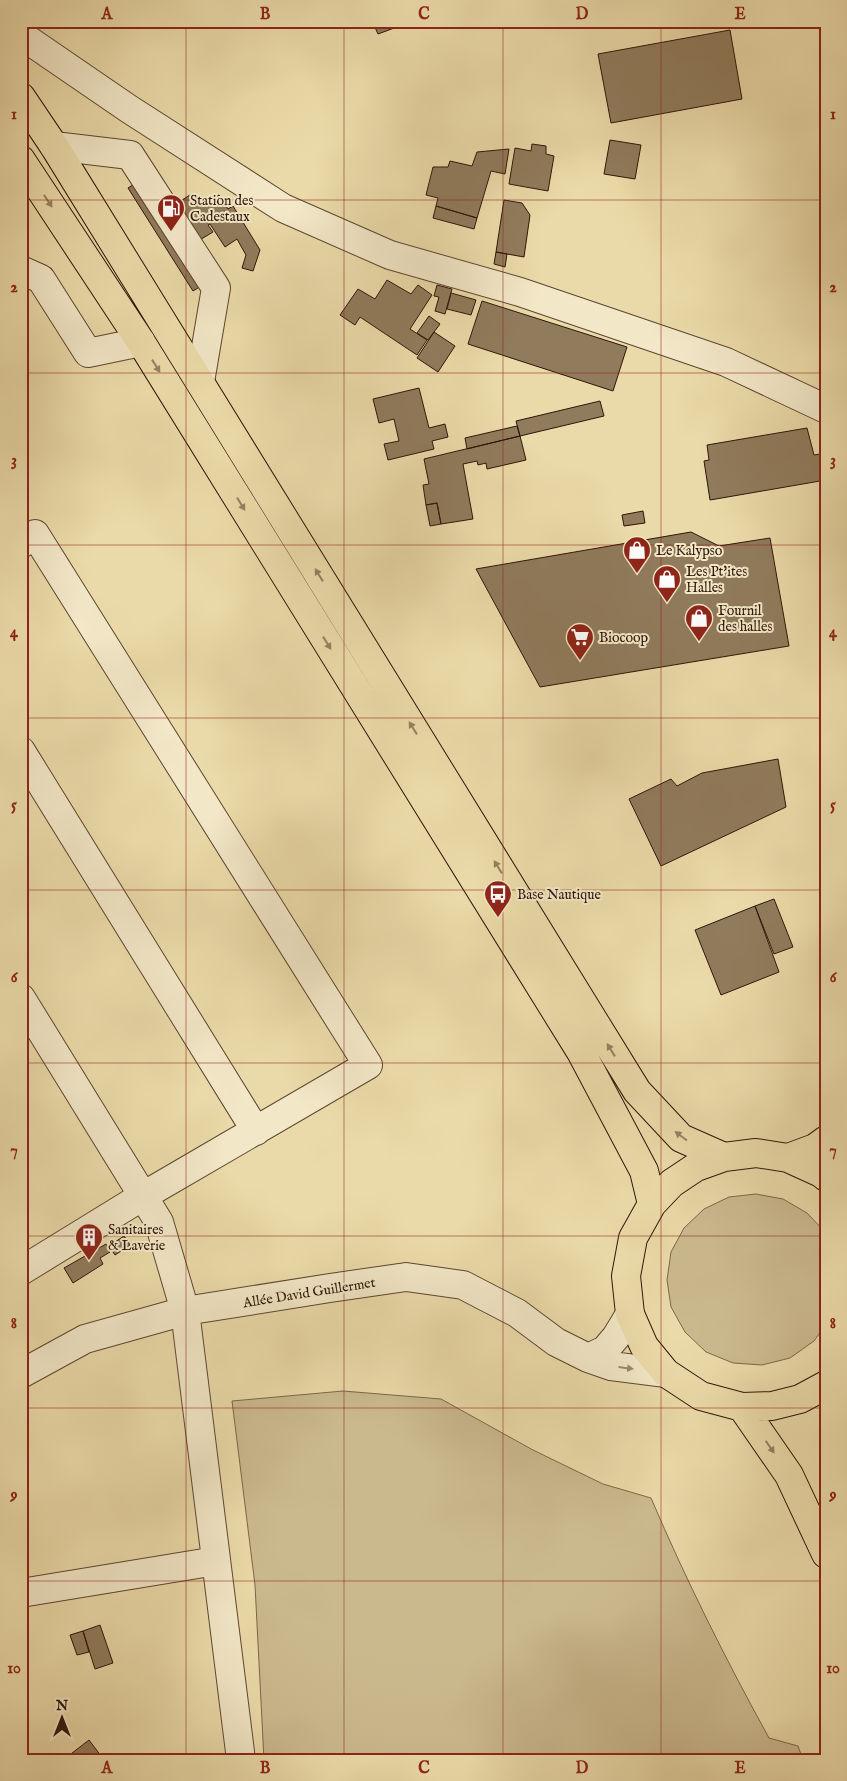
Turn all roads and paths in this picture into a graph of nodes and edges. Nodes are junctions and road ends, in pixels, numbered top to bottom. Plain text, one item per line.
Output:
1 (21, 35) edge
2 (21, 97) edge
3 (54, 146) junction
4 (21, 160) edge
5 (21, 270) edge
6 (141, 342) junction
7 (200, 382) junction
8 (826, 409) edge
9 (21, 544) edge
10 (21, 750) edge
11 (21, 998) edge
12 (256, 1131) junction
13 (826, 1140) edge
14 (724, 1157) junction
15 (788, 1158) junction
16 (826, 1177) edge
17 (143, 1196) junction
18 (652, 1204) junction
19 (21, 1270) edge
20 (185, 1311) junction
21 (630, 1314) junction
22 (588, 1358) junction
23 (666, 1373) junction
24 (21, 1374) edge
25 (826, 1385) edge
26 (742, 1407) junction
27 (826, 1554) edge
28 (216, 1561) junction
29 (21, 1593) edge
30 (241, 1760) edge

1 - 8 street
2 - 3 main road
3 - 7 main road
3 - 7 street
4 -> 6 main road
5 - 6 street
6 -> 18 main road
14 -> 7 main road
9 - 12 street
10 - 12 street
11 - 17 street
12 - 17 street
13 - 15 main road
14 - 15 main road
14 - 18 main road
15 - 16 main road
17 - 19 street
17 - 20 street
18 - 21 main road
20 - 22 street, Allée David Guillermet
20 - 24 street, Allée David Guillermet
20 - 28 street
21 - 22 street
21 - 23 main road
22 -> 23 street, Allée David Guillermet
23 - 26 main road
25 - 26 main road
26 -> 27 main road
28 - 29 street
28 - 30 street

